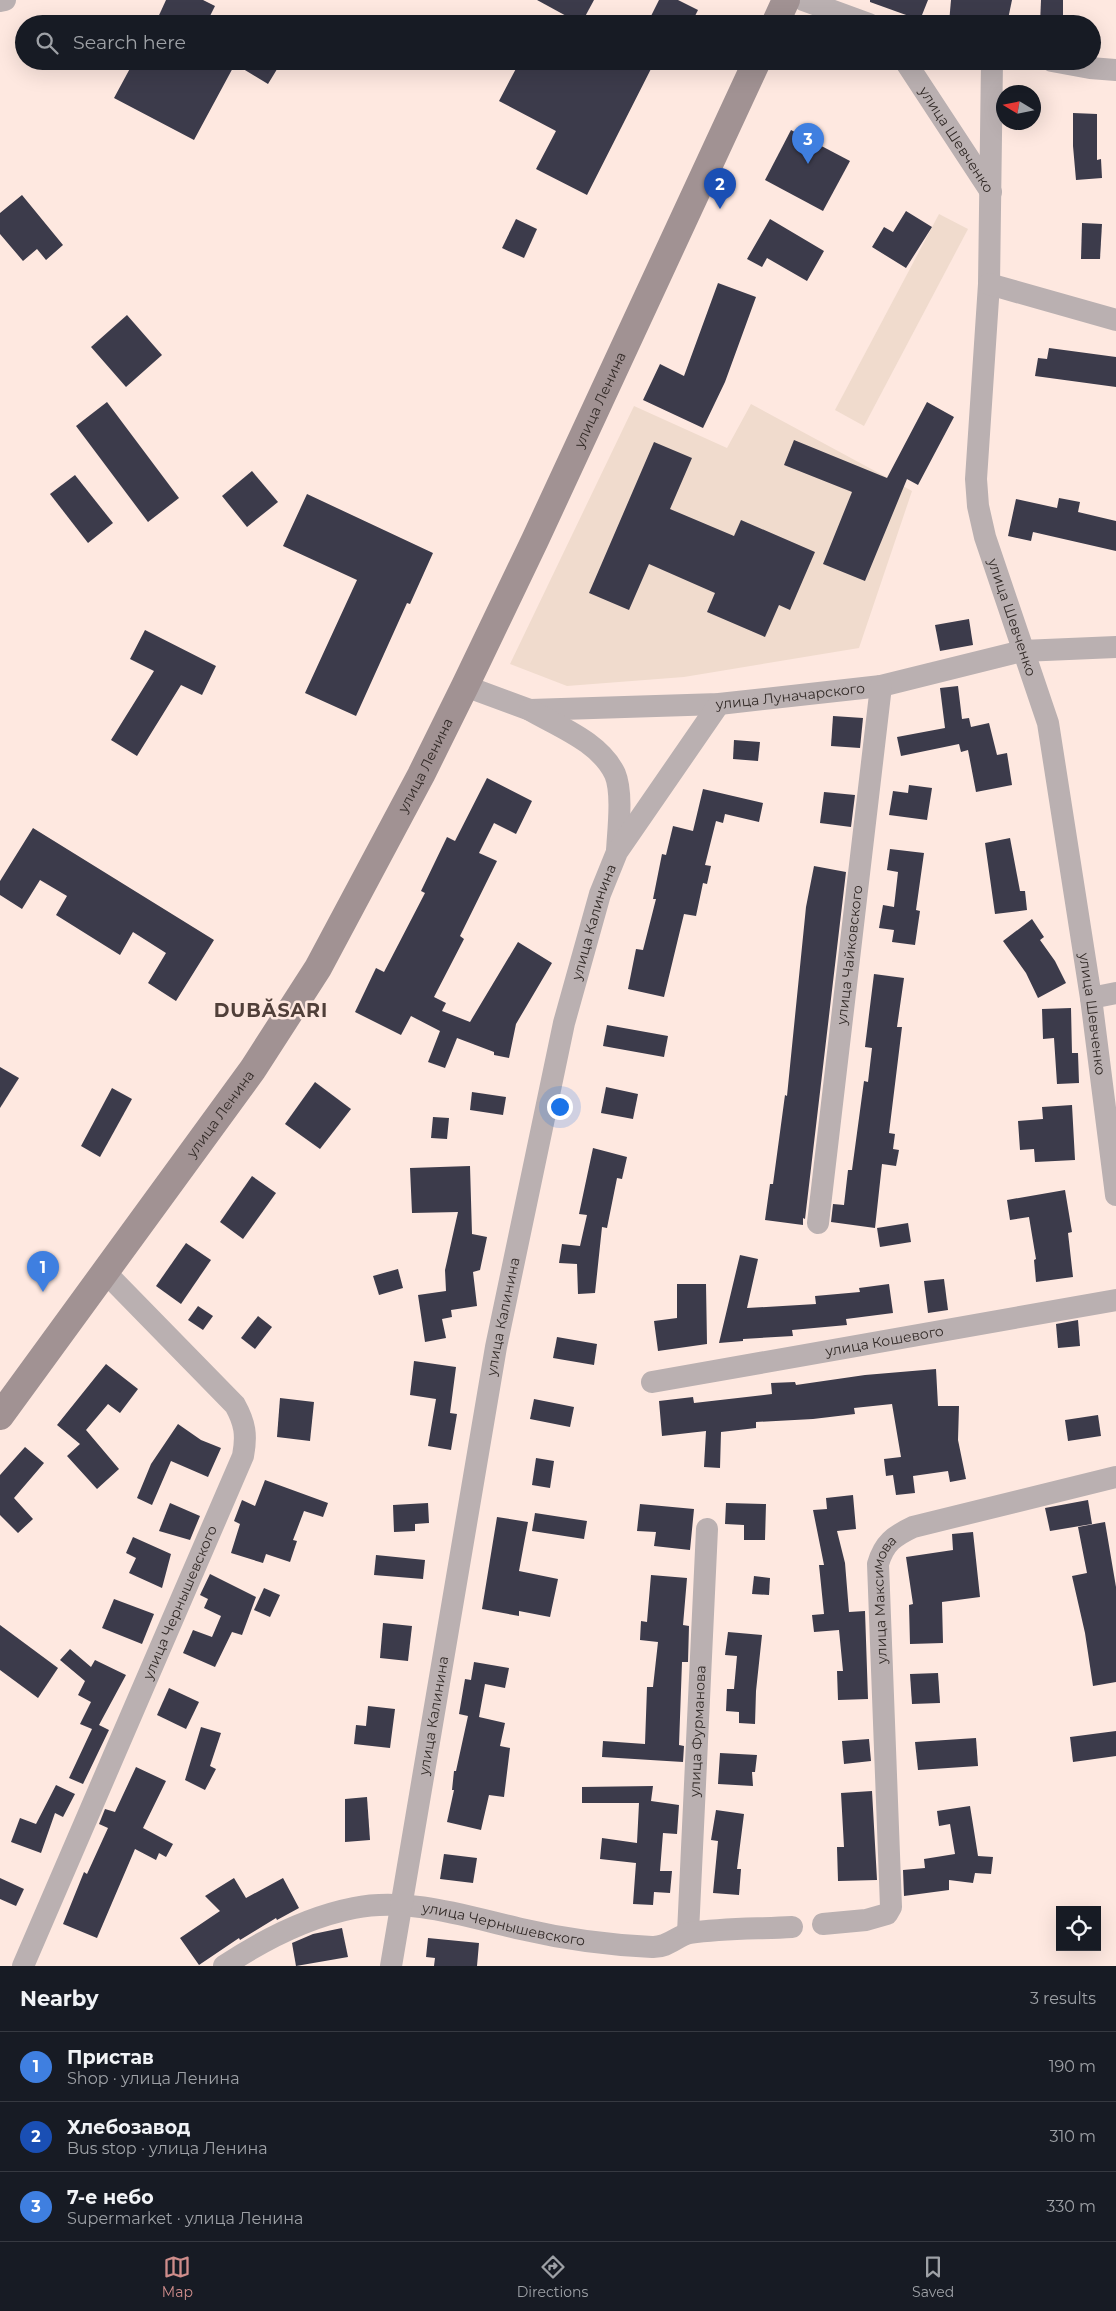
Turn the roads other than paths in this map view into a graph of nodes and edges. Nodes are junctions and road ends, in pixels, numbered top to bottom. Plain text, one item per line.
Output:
1 (5, 0) edge
2 (786, 0) edge
3 (804, 0) edge
4 (0, 1) edge
5 (779, 15) edge
6 (845, 15) edge
7 (1101, 69) edge
8 (753, 70) edge
9 (911, 70) edge
10 (992, 70) edge
11 (1116, 70) edge
12 (991, 192) junction
13 (989, 284) junction
14 (1116, 320) edge
15 (1116, 647) edge
16 (1022, 651) junction
17 (465, 686) junction
18 (881, 686) junction
19 (720, 704) junction
20 (530, 710) junction
21 (617, 852) junction
22 (1116, 993) edge
23 (1090, 998) junction
24 (1116, 1195) edge
25 (818, 1223) dead end
26 (106, 1273) junction
27 (1116, 1300) edge
28 (652, 1382) dead end
29 (0, 1416) edge
30 (1116, 1477) edge
31 (707, 1529) dead end
32 (401, 1906) junction
33 (822, 1924) dead end
34 (792, 1927) dead end
35 (688, 1933) junction
36 (23, 1966) edge
37 (224, 1966) edge
38 (391, 1966) edge

1 - 4 street
2 - 5 street
3 - 6 street
7 - 11 street
8 - 17 street, улица Ленина
9 - 12 street, улица Шевченко
10 - 12 street
12 - 13 street, улица Шевченко
13 - 14 street
13 - 16 street, улица Шевченко
15 - 16 street, улица Луначарского
16 - 18 street, улица Луначарского
16 - 23 street, улица Шевченко
17 - 20 street, улица Луначарского
17 - 26 street, улица Ленина
18 - 19 street, улица Луначарского
18 - 25 street, улица Чайковского
19 - 20 street, улица Луначарского
19 - 21 street, улица Калинина
20 - 21 street
21 - 32 street, улица Калинина
22 - 23 street
23 - 24 street, улица Шевченко
26 - 29 street, улица Ленина
26 - 36 street, улица Чернышевского
27 - 28 street, улица Кошевого
30 - 33 street, улица Максимова
31 - 35 street, улица Фурманова
32 - 35 street, улица Чернышевского
32 - 37 street, улица Чернышевского
32 - 38 street, улица Калинина
34 - 35 street, улица Чернышевского

